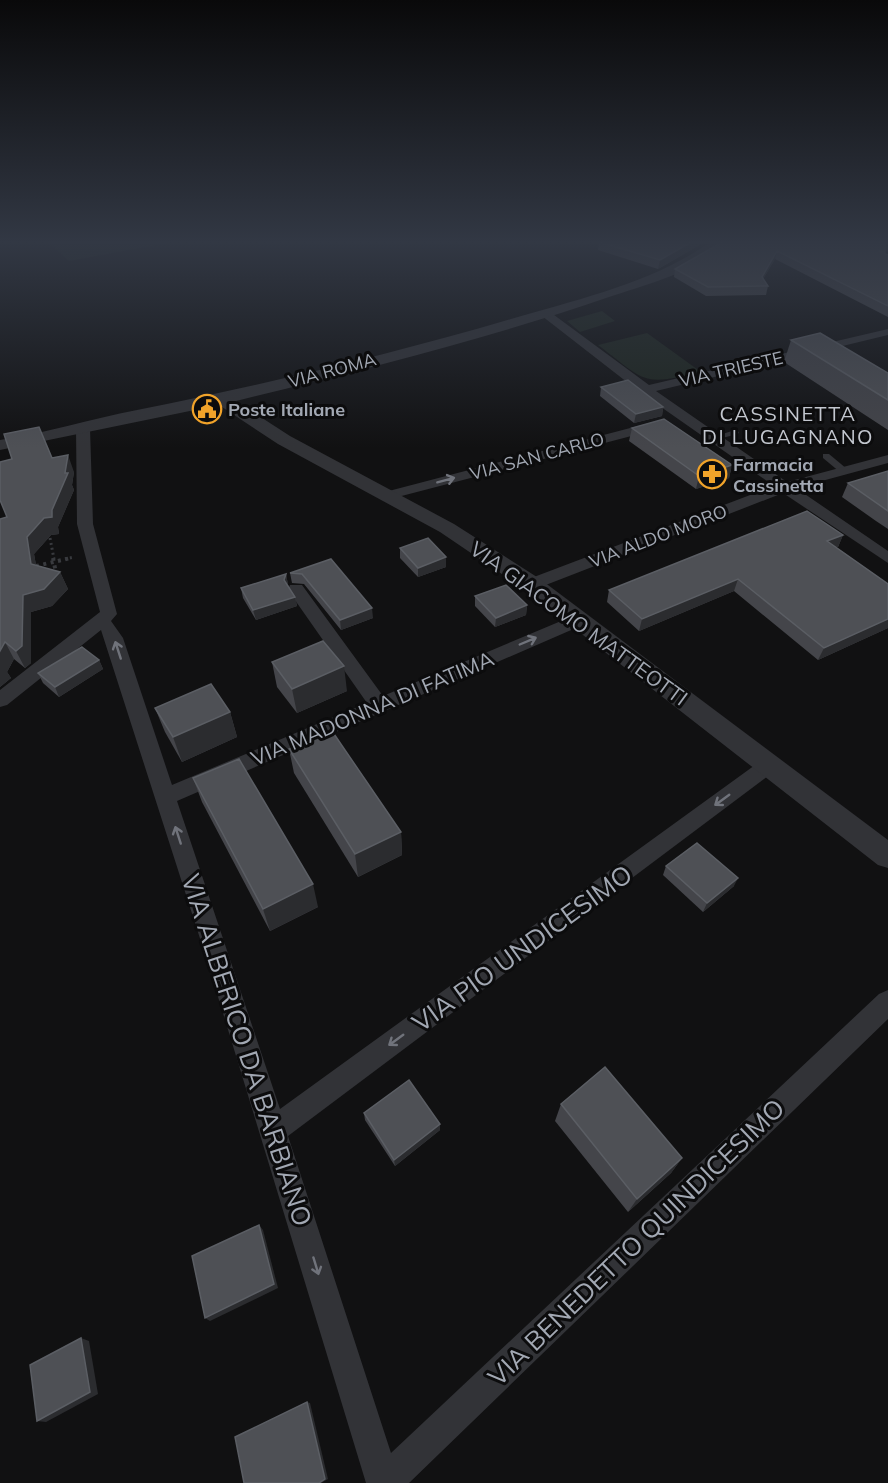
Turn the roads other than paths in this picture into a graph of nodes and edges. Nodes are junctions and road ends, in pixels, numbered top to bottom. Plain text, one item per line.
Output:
1 (560, 309) edge
2 (546, 314) junction
3 (888, 332) edge
4 (645, 390) junction
5 (222, 399) junction
6 (684, 418) junction
7 (83, 428) junction
8 (735, 432) dead end
9 (714, 438) junction
10 (0, 445) edge
11 (826, 456) dead end
12 (888, 459) edge
13 (844, 471) junction
14 (785, 488) junction
15 (390, 495) junction
16 (888, 558) edge
17 (532, 584) junction
18 (296, 589) dead end
19 (579, 620) junction
20 (101, 622) junction
21 (0, 700) edge
22 (378, 704) junction
23 (769, 765) junction
24 (166, 797) junction
25 (888, 856) edge
26 (888, 1002) edge
27 (274, 1130) junction
28 (383, 1483) edge

1 - 2 street, VIA ROMA
2 - 4 street
2 - 5 street, VIA ROMA
3 - 4 street, VIA TRIESTE
4 - 6 street
5 - 7 street, VIA ROMA
5 - 15 street, VIA GIACOMO MATTEOTTI
6 - 9 street
15 -> 6 street, VIA SAN CARLO
7 - 10 street, VIA ROMA
7 - 20 street
8 - 9 lane
9 - 14 street
11 - 13 lane
12 - 13 street, VIA ALDO MORO
13 - 14 street, VIA ALDO MORO
14 - 16 street
14 - 17 street, VIA ALDO MORO
15 - 17 street, VIA GIACOMO MATTEOTTI
17 - 19 street, VIA GIACOMO MATTEOTTI
18 - 22 street
22 -> 19 street, VIA MADONNA DI FATIMA
19 - 23 street, VIA GIACOMO MATTEOTTI
20 - 21 street
24 -> 20 street, VIA ALBERICO DA BARBIANO
22 - 24 street, VIA MADONNA DI FATIMA
23 - 25 street, VIA GIACOMO MATTEOTTI
23 -> 27 street, VIA PIO UNDICESIMO
27 -> 24 street, VIA ALBERICO DA BARBIANO
26 - 28 street, VIA BENEDETTO QUINDICESIMO
27 -> 28 street, VIA ALBERICO DA BARBIANO

